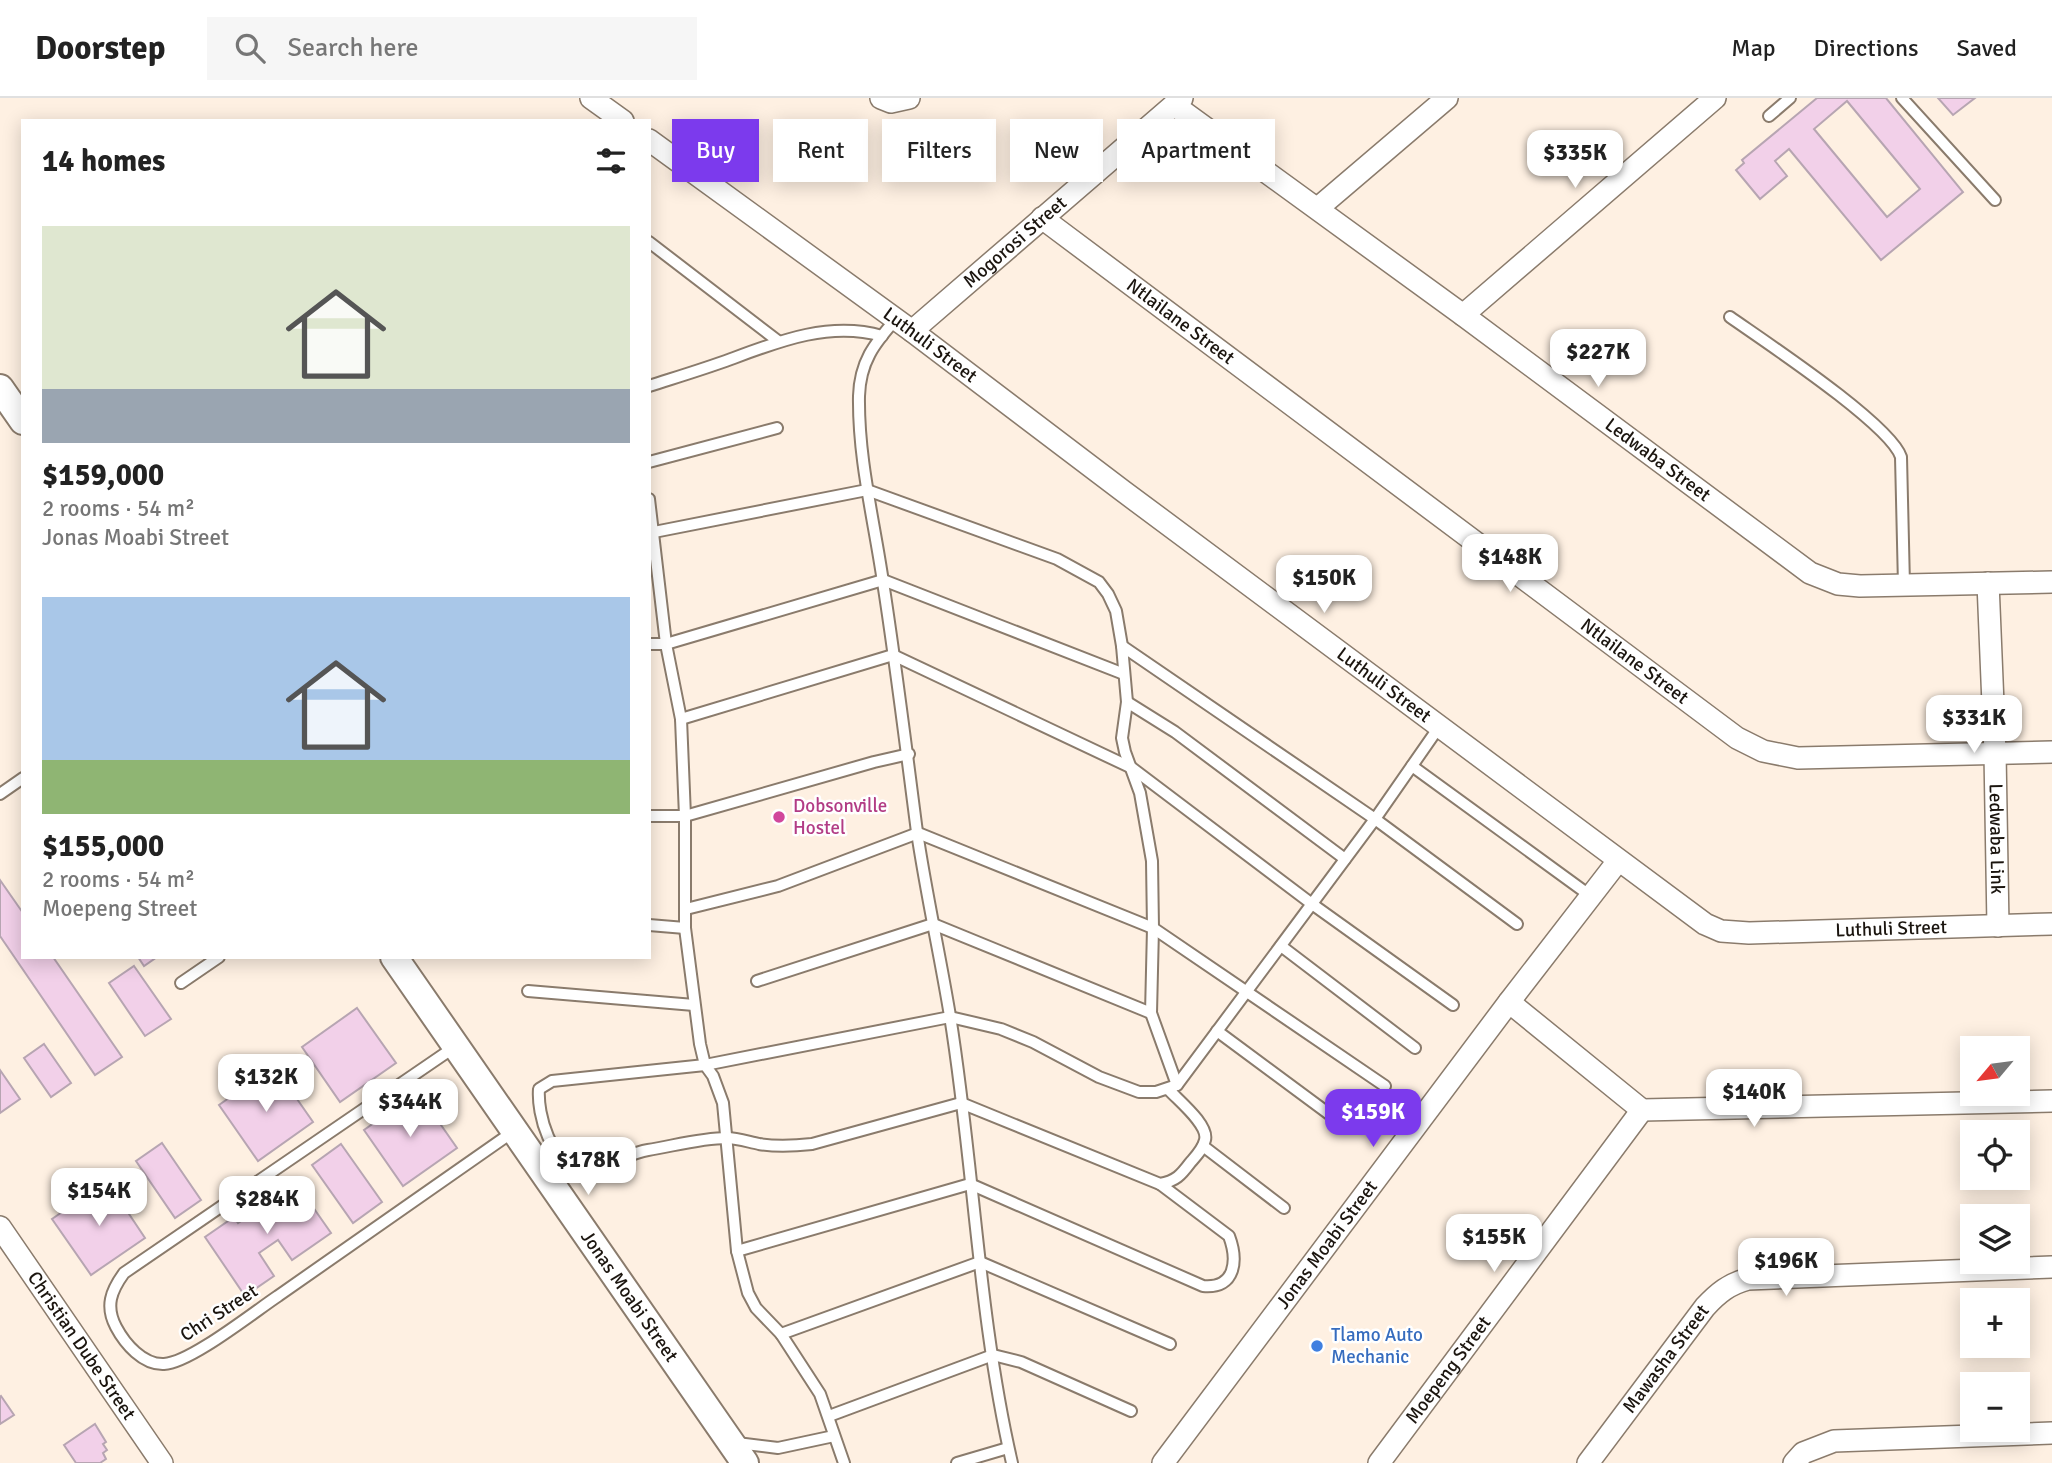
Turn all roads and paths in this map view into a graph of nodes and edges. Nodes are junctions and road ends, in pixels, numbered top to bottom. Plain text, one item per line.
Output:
1 (592, 98) edge
2 (881, 98) edge
3 (909, 98) edge
4 (1447, 98) edge
5 (1714, 98) edge
6 (1790, 98) edge
7 (1902, 98) edge
8 (1178, 101) edge
9 (1769, 116) dead end
10 (620, 119) edge
11 (651, 141) edge
12 (1995, 200) dead end
13 (1318, 208) junction
14 (1042, 218) junction
15 (651, 244) edge
16 (1464, 315) junction
17 (1730, 317) dead end
18 (904, 325) junction
19 (882, 336) junction
20 (778, 341) junction
21 (651, 385) edge
22 (0, 388) edge
23 (21, 418) edge
24 (777, 428) dead end
25 (651, 461) edge
26 (867, 490) junction
27 (651, 533) edge
28 (651, 540) edge
29 (883, 580) junction
30 (2052, 582) edge
31 (1987, 583) junction
32 (1904, 585) junction
33 (651, 644) edge
34 (666, 645) junction
35 (1122, 646) junction
36 (893, 655) junction
37 (1124, 674) junction
38 (1127, 702) junction
39 (681, 719) junction
40 (1439, 727) junction
41 (2052, 752) edge
42 (1995, 753) junction
43 (909, 754) junction
44 (1412, 766) junction
45 (1132, 768) junction
46 (21, 779) edge
47 (0, 794) edge
48 (651, 816) edge
49 (685, 816) junction
50 (1375, 818) junction
51 (918, 833) junction
52 (1345, 859) junction
53 (1618, 861) junction
54 (1592, 897) junction
55 (1312, 904) junction
56 (686, 909) junction
57 (933, 924) junction
58 (1517, 924) dead end
59 (2052, 924) edge
60 (651, 925) edge
61 (1998, 926) junction
62 (685, 928) junction
63 (1153, 928) junction
64 (1281, 946) junction
65 (216, 959) edge
66 (395, 959) edge
67 (757, 982) dead end
68 (181, 983) dead end
69 (528, 991) dead end
70 (1247, 992) junction
71 (1509, 1002) junction
72 (694, 1005) junction
73 (1453, 1005) dead end
74 (1151, 1013) junction
75 (950, 1017) junction
76 (1217, 1031) junction
77 (456, 1046) junction
78 (1415, 1048) dead end
79 (705, 1065) junction
80 (1385, 1086) dead end
81 (1172, 1087) junction
82 (2052, 1101) edge
83 (961, 1102) junction
84 (1642, 1110) junction
85 (1348, 1128) dead end
86 (514, 1131) junction
87 (728, 1138) junction
88 (1203, 1146) junction
89 (970, 1184) junction
90 (1160, 1184) junction
91 (1283, 1208) dead end
92 (0, 1227) edge
93 (737, 1251) junction
94 (980, 1262) junction
95 (2052, 1267) edge
96 (781, 1334) junction
97 (1170, 1344) dead end
98 (993, 1355) junction
99 (1131, 1411) dead end
100 (829, 1416) junction
101 (2052, 1433) edge
102 (834, 1436) junction
103 (1008, 1448) junction
104 (738, 1452) edge
105 (162, 1463) edge
106 (844, 1463) edge
107 (957, 1463) edge
108 (1012, 1463) edge
109 (1163, 1463) edge
110 (1379, 1463) edge
111 (1588, 1463) edge
112 (1794, 1463) edge

1 - 10 street
2 - 3 street
4 - 13 street
5 - 16 street
6 - 9 lane
7 - 12 lane
8 - 13 street, Ledwaba Street
8 - 14 street, Mogorosi Street
11 - 18 street, Luthuli Street
13 - 16 street, Ledwaba Street
14 - 18 street, Mogorosi Street
14 - 42 street, Ntlailane Street
15 - 20 lane
16 - 32 street, Ledwaba Street
17 - 32 lane
18 - 19 lane
18 - 40 street, Luthuli Street
19 - 20 lane
19 - 26 lane
20 - 21 lane
22 - 23 street
24 - 25 lane
26 - 27 lane
26 - 29 lane
26 - 35 lane
28 - 34 lane
29 - 34 lane
29 - 36 lane
29 - 37 lane
30 - 31 street, Ledwaba Street
31 - 32 street, Ledwaba Street
31 - 42 street, Ledwaba Link
33 - 34 lane
34 - 39 lane
35 - 37 lane
35 - 50 lane
36 - 39 lane
36 - 43 lane
36 - 45 lane
37 - 38 lane
38 - 45 lane
38 - 52 lane
39 - 49 lane
40 - 44 lane
40 - 53 street, Luthuli Street
41 - 42 street, Ntlailane Street
42 - 61 street, Ledwaba Link
43 - 49 lane
43 - 51 lane
44 - 50 lane
44 - 54 lane
45 - 55 lane
45 - 63 lane
46 - 47 lane
48 - 49 lane
49 - 56 lane
50 - 52 lane
50 - 58 lane
51 - 56 lane
51 - 57 lane
51 - 63 lane
52 - 55 lane
53 - 54 street, Jonas Moabi Street
53 - 61 street, Luthuli Street
54 - 71 street, Jonas Moabi Street
55 - 64 lane
55 - 73 lane
56 - 62 lane
57 - 67 lane
57 - 74 lane
57 - 75 lane
59 - 61 street, Luthuli Street
60 - 62 lane
62 - 72 lane
63 - 70 lane
63 - 74 lane
64 - 70 lane
64 - 78 lane
65 - 68 lane
66 - 77 street, Jonas Moabi Street
69 - 72 lane
70 - 76 lane
70 - 80 lane
71 - 84 street
71 - 109 street, Jonas Moabi Street
72 - 79 lane
74 - 81 lane
75 - 79 lane
75 - 81 lane
75 - 83 lane
76 - 81 lane
76 - 85 lane
77 - 86 street, Jonas Moabi Street
77 - 86 lane, Chri Street
79 - 87 lane
79 - 87 lane
81 - 88 lane
82 - 84 street
83 - 87 lane
83 - 89 lane
83 - 90 lane
84 - 110 street, Moepeng Street
86 - 104 street, Jonas Moabi Street
87 - 93 lane
88 - 90 lane
88 - 91 lane
89 - 90 lane
89 - 93 lane
89 - 94 lane
92 - 105 street, Christian Dube Street
93 - 96 lane
94 - 96 lane
94 - 97 lane
94 - 98 lane
95 - 111 street, Mawasha Street
96 - 100 lane
98 - 99 lane
98 - 100 lane
98 - 103 lane
100 - 102 lane
101 - 112 street
102 - 104 lane
102 - 106 lane
103 - 107 lane
103 - 108 lane

